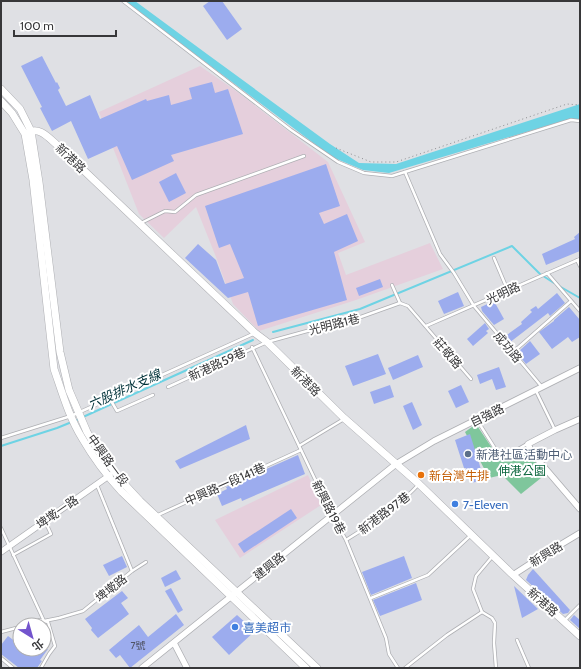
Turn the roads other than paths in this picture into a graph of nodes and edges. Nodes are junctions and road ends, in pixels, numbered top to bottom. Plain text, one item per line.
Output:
1 (123, 1) edge
2 (1, 89) edge
3 (1, 101) edge
4 (580, 119) edge
5 (28, 132) junction
6 (304, 156) dead end
7 (405, 172) junction
8 (140, 223) junction
9 (494, 258) dead end
10 (578, 259) edge
11 (580, 266) edge
12 (546, 273) junction
13 (392, 285) dead end
14 (508, 291) junction
15 (571, 301) junction
16 (400, 303) junction
17 (474, 306) junction
18 (580, 311) edge
19 (426, 326) junction
20 (255, 333) junction
21 (267, 342) junction
22 (252, 347) junction
23 (512, 353) junction
24 (580, 368) edge
25 (471, 379) dead end
26 (168, 386) dead end
27 (542, 387) junction
28 (535, 391) junction
29 (153, 395) dead end
30 (110, 400) junction
31 (75, 414) junction
32 (344, 418) junction
33 (580, 419) edge
34 (477, 420) junction
35 (555, 430) junction
36 (1, 438) edge
37 (528, 444) junction
38 (299, 446) junction
39 (301, 450) junction
40 (396, 464) junction
41 (111, 474) junction
42 (96, 484) junction
43 (419, 484) junction
44 (580, 509) edge
45 (332, 515) junction
46 (153, 518) junction
47 (44, 521) junction
48 (1, 528) edge
49 (580, 533) edge
50 (470, 535) junction
51 (346, 540) junction
52 (8, 546) junction
53 (1, 552) edge
54 (13, 555) junction
55 (493, 556) junction
56 (146, 562) dead end
57 (132, 571) junction
58 (513, 575) junction
59 (234, 593) junction
60 (371, 598) junction
61 (580, 605) edge
62 (482, 612) junction
63 (42, 617) edge
64 (52, 620) edge
65 (564, 621) junction
66 (12, 629) edge
67 (1, 632) edge
68 (52, 636) edge
69 (580, 636) edge
70 (518, 640) dead end
71 (174, 643) junction
72 (52, 650) edge
73 (47, 657) edge
74 (1, 658) edge
75 (13, 668) edge
76 (41, 668) edge
77 (142, 668) edge
78 (188, 668) edge
79 (306, 668) edge
80 (318, 668) edge
81 (398, 668) edge
82 (405, 668) edge
83 (496, 668) edge
84 (529, 668) edge

1 - 7 lane
2 - 5 main road
3 - 5 main road
4 - 7 lane
5 - 8 main road, 新港路
5 - 31 main road, 中興路一段
6 - 8 lane
7 - 17 lane, 成功路
8 - 20 main road, 新港路
9 - 14 lane
10 - 11 lane
10 - 12 lane, 光明路
12 - 14 lane, 光明路
12 - 15 lane
13 - 16 lane
14 - 17 lane, 光明路
15 - 18 lane
15 - 23 lane
16 - 19 lane
16 - 21 lane, 光明路1巷
17 - 19 lane, 光明路
17 - 23 lane, 成功路
19 - 25 lane, 莊敬路
20 - 21 main road, 新港路
20 - 30 lane
21 - 22 lane, 新港路59巷
21 - 32 main road, 新港路
22 - 26 lane, 新港路59巷
22 - 38 lane, 新興路19巷
23 - 27 lane, 成功路
24 - 27 street, 自強路
27 - 28 street, 自強路
28 - 34 street, 自強路
28 - 35 lane
29 - 30 lane
30 - 31 lane
31 - 36 lane
31 - 41 main road, 中興路一段
32 - 38 lane
32 - 40 main road, 新港路
33 - 35 street
34 - 37 lane
34 - 40 street, 自強路
35 - 37 street
37 - 44 street
38 - 39 lane, 新興路19巷
39 - 45 lane, 新興路19巷
39 - 46 lane, 中興路一段141巷
40 - 43 main road, 新港路
40 - 45 street, 建興路
41 - 42 street, 埤墘一路
41 - 46 main road, 中興路一段
42 - 47 street, 埤墘一路
42 - 57 lane, 埤墘路
43 - 50 main road, 新港路
43 - 51 lane, 新港路97巷
45 - 51 lane, 新興路19巷
45 - 59 street, 建興路
46 - 59 main road, 中興路一段
47 - 52 street, 埤墘一路
47 - 54 lane
48 - 52 lane
49 - 58 street, 新興路
50 - 55 main road, 新港路
50 - 60 lane
51 - 60 lane, 新興路19巷
52 - 53 street, 埤墘一路
52 - 54 lane
54 - 63 lane
55 - 58 main road, 新港路
55 - 62 lane
56 - 57 lane
57 - 64 lane, 埤墘路
58 - 65 main road, 新港路
59 - 71 street, 建興路
59 - 79 main road, 中興路一段
59 - 80 main road, 中興路一段
60 - 81 lane, 新興路19巷
61 - 65 lane
62 - 82 lane
62 - 83 lane
65 - 69 main road, 新港路
66 - 67 lane
68 - 72 lane
70 - 84 lane
71 - 77 street, 建興路
71 - 78 street
73 - 76 lane
74 - 75 lane

